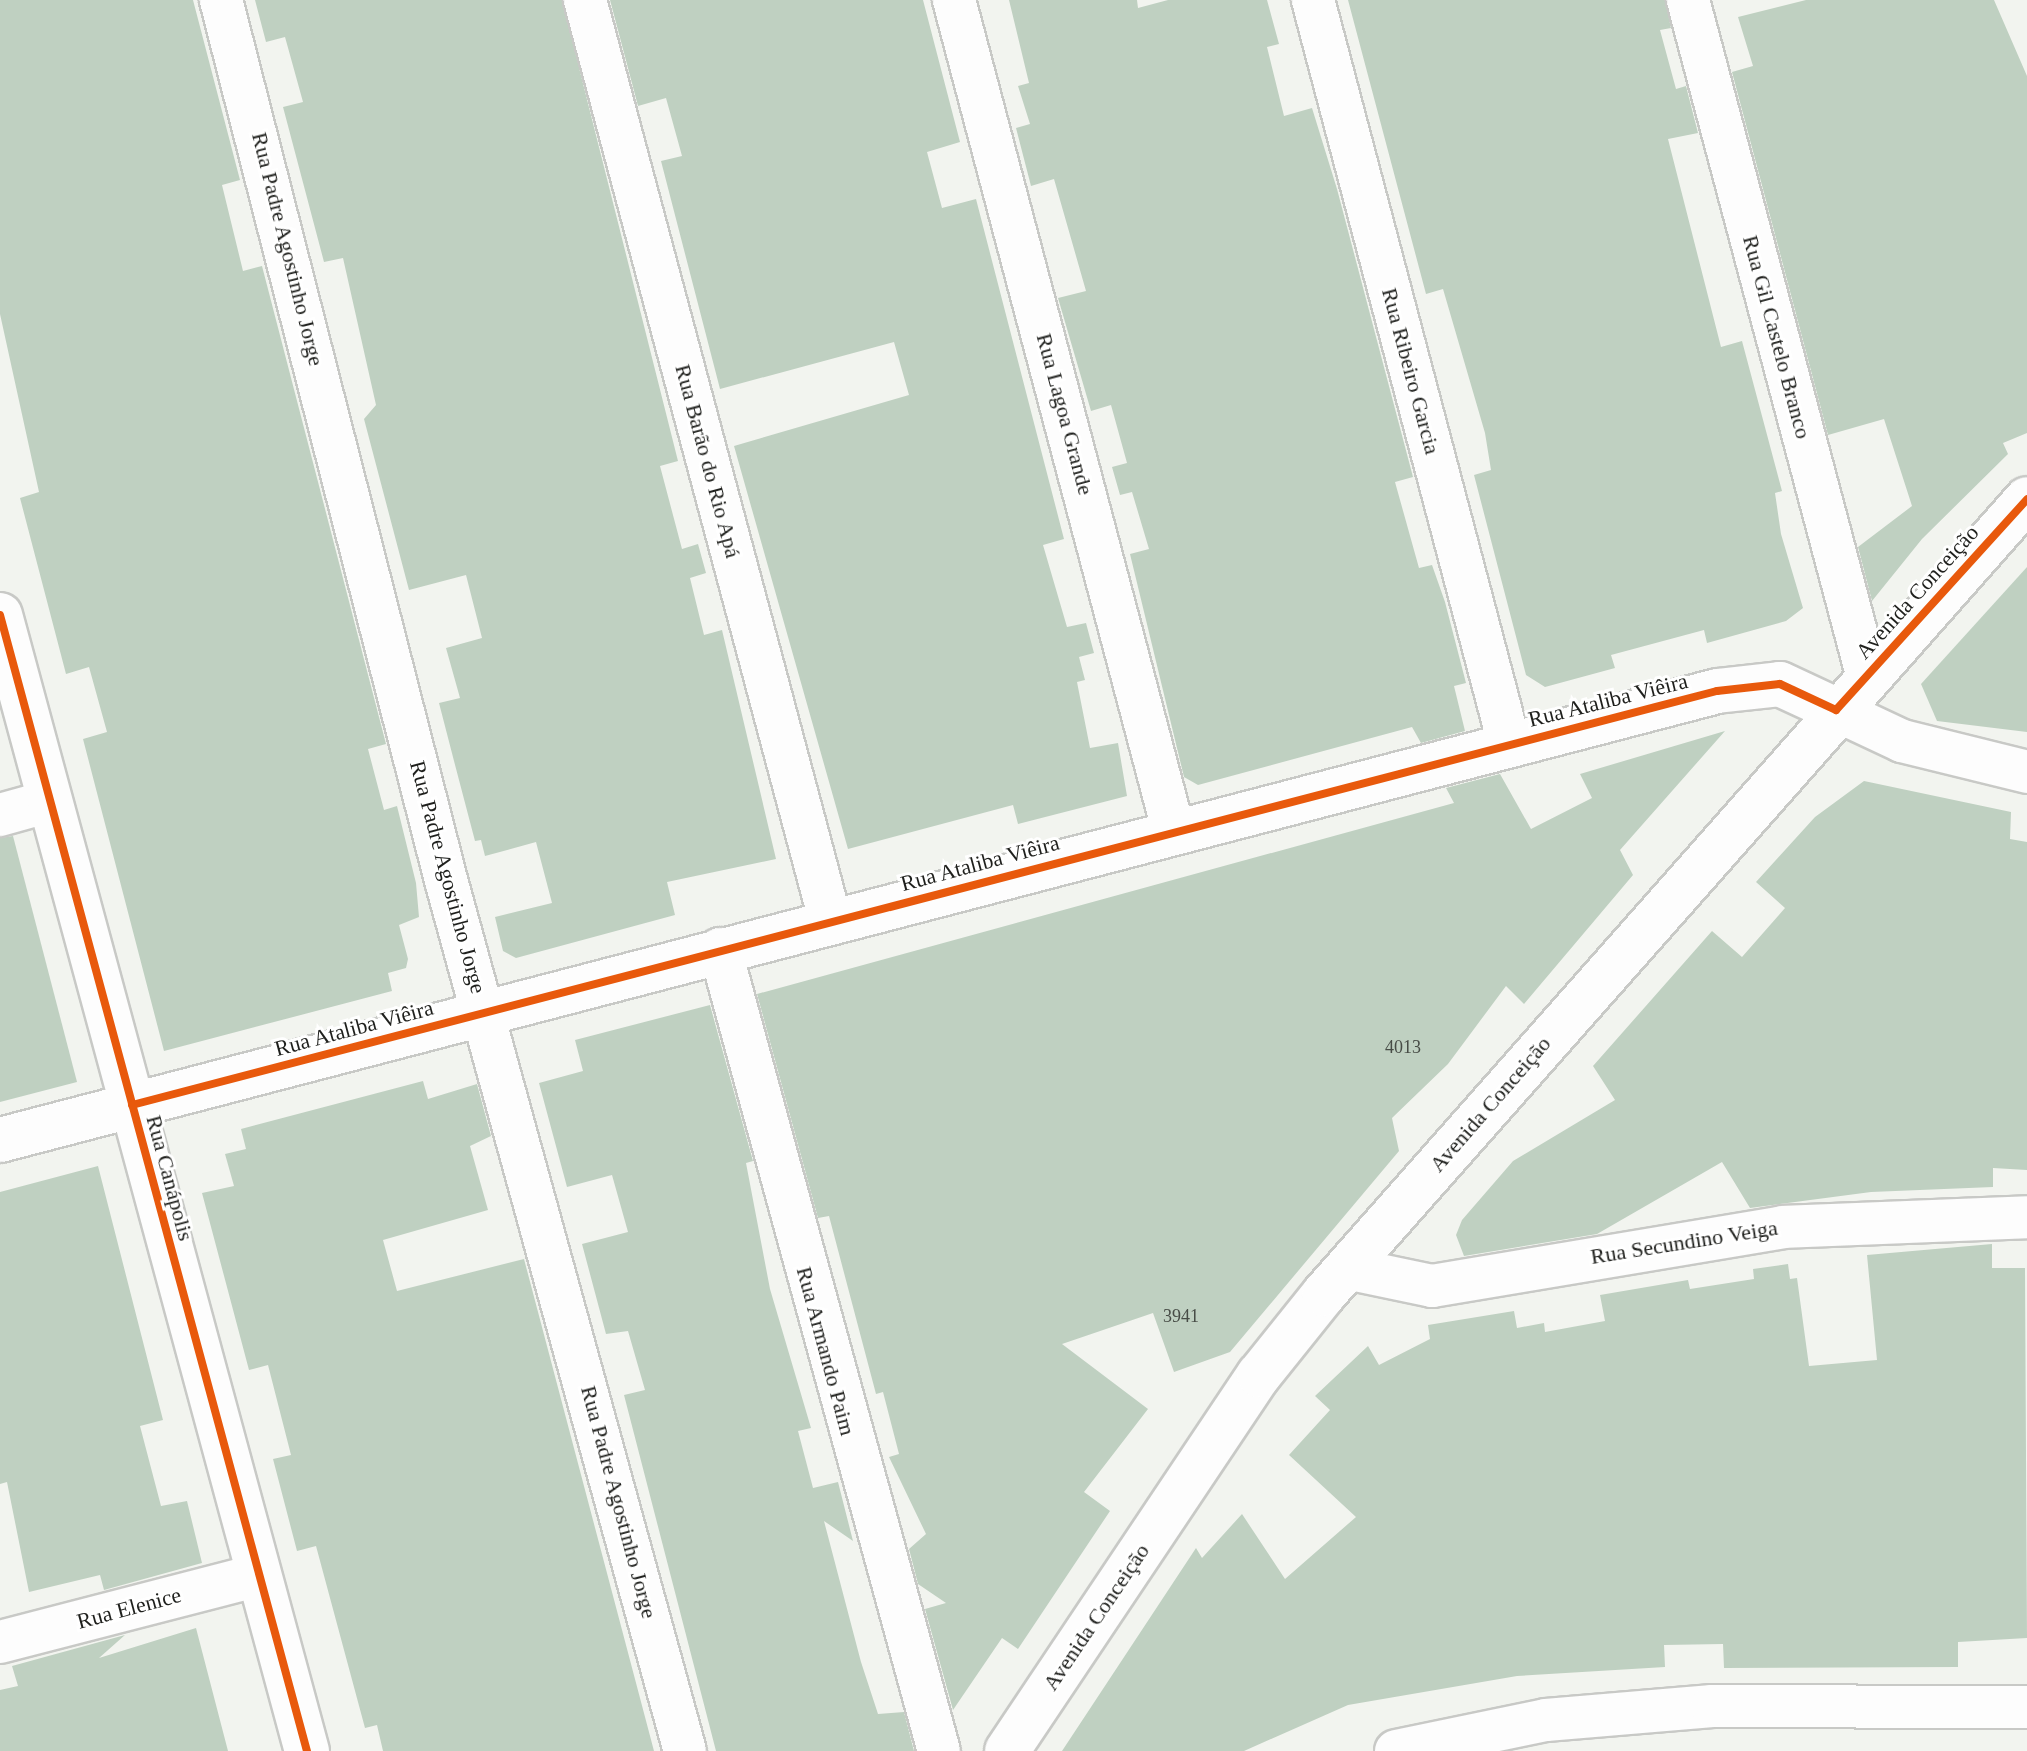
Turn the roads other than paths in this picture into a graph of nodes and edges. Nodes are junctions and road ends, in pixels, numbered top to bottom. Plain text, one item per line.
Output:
1 (221, 0) edge
2 (585, 0) edge
3 (954, 0) edge
4 (1313, 0) edge
5 (1688, 0) edge
6 (2027, 499) edge
7 (0, 615) edge
8 (1867, 674) junction
9 (1836, 710) junction
10 (1509, 743) junction
11 (2027, 772) edge
12 (50, 801) junction
13 (0, 815) edge
14 (1173, 829) junction
15 (831, 923) junction
16 (720, 949) junction
17 (484, 1012) junction
18 (132, 1105) junction
19 (0, 1140) edge
20 (2027, 1217) edge
21 (1346, 1268) junction
22 (259, 1575) junction
23 (0, 1642) edge
24 (2027, 1707) edge
25 (307, 1751) edge
26 (685, 1751) edge
27 (939, 1751) edge
28 (1007, 1751) edge
29 (1396, 1751) edge

1 - 17 street, Rua Padre Agostinho Jorge
2 - 15 street, Rua Barão do Rio Apá
3 - 14 street, Rua Lagoa Grande
4 - 10 street, Rua Ribeiro Garcia
5 - 8 street, Rua Gil Castelo Branco
6 - 8 street, Avenida Conceição
7 - 12 street, Rua Canápolis
8 - 9 street, Avenida Conceição
9 - 10 street, Rua Ataliba Viêira
9 - 11 street
9 - 21 street, Avenida Conceição
10 - 14 street, Rua Ataliba Viêira
12 - 13 street
12 - 18 street, Rua Canápolis
14 - 15 street, Rua Ataliba Viêira
15 - 16 street, Rua Ataliba Viêira
16 - 17 street, Rua Ataliba Viêira
16 - 27 street, Rua Armando Paim
17 - 18 street, Rua Ataliba Viêira
17 - 26 street, Rua Padre Agostinho Jorge
18 - 19 street, Rua Ataliba Viêira
18 - 22 street, Rua Canápolis
20 - 21 street, Rua Secundino Veiga
21 - 28 street, Avenida Conceição
22 - 23 street, Rua Elenice
22 - 25 street, Rua Canápolis
24 - 29 street

